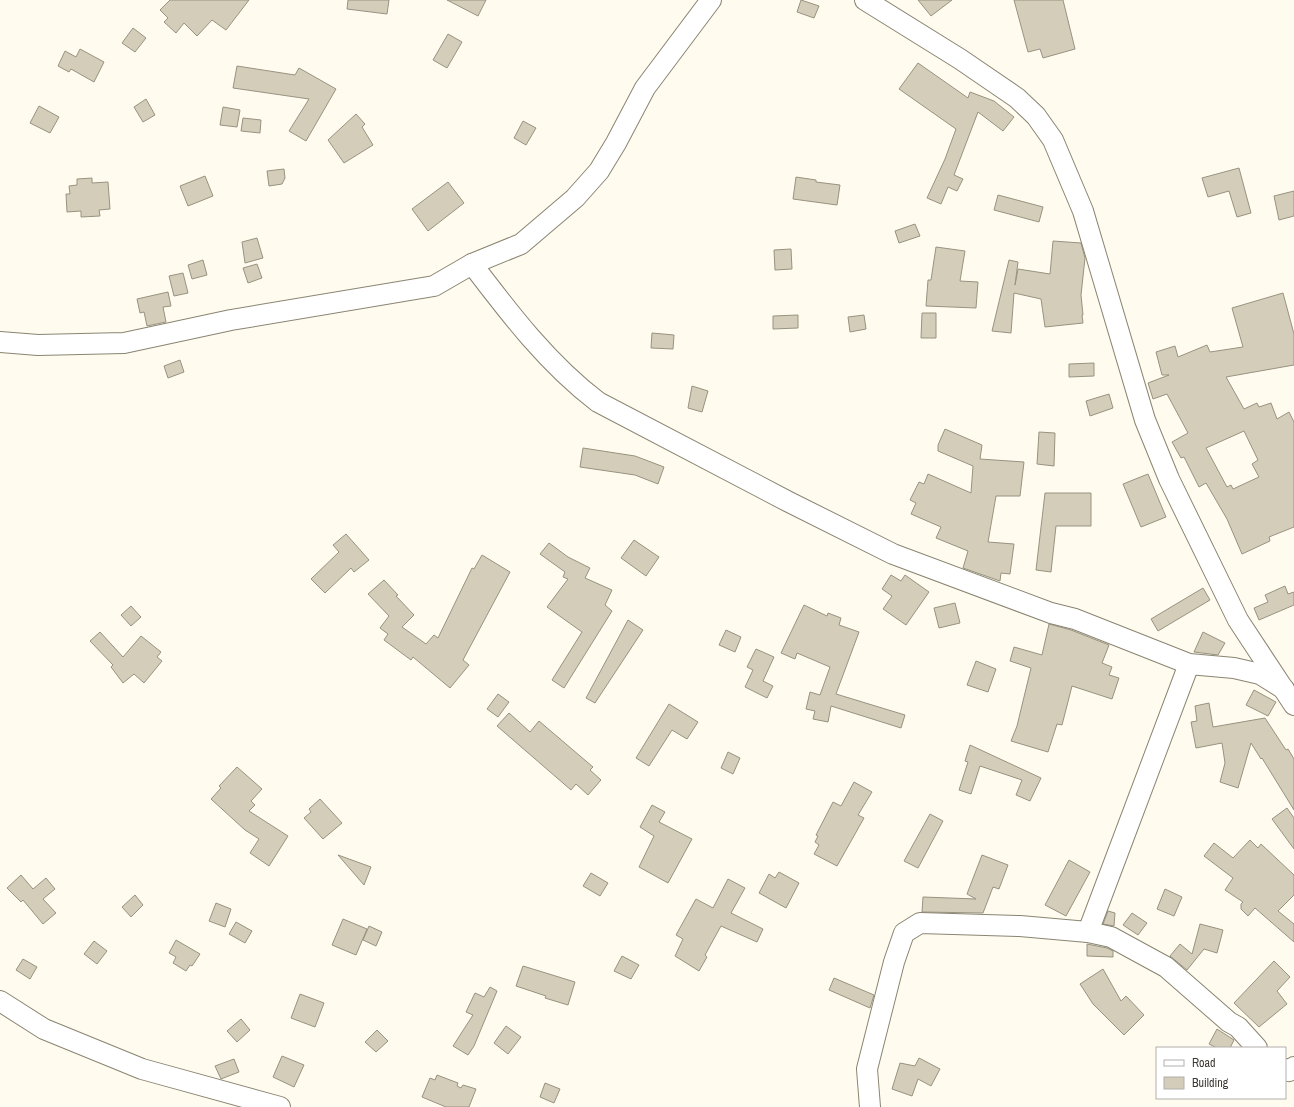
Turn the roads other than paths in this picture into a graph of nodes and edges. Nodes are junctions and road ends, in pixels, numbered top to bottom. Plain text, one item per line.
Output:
1 (711, 0) edge
2 (865, 0) edge
3 (472, 264) junction
4 (0, 342) edge
5 (1189, 664) junction
6 (1289, 697) edge
7 (1088, 932) junction
8 (0, 1001) edge
9 (1256, 1047) edge
10 (280, 1107) edge
11 (870, 1107) edge

1 - 3 street
2 - 6 street
3 - 4 street
3 - 5 street
5 - 6 street
5 - 7 street
7 - 9 street
7 - 11 street
8 - 10 street

